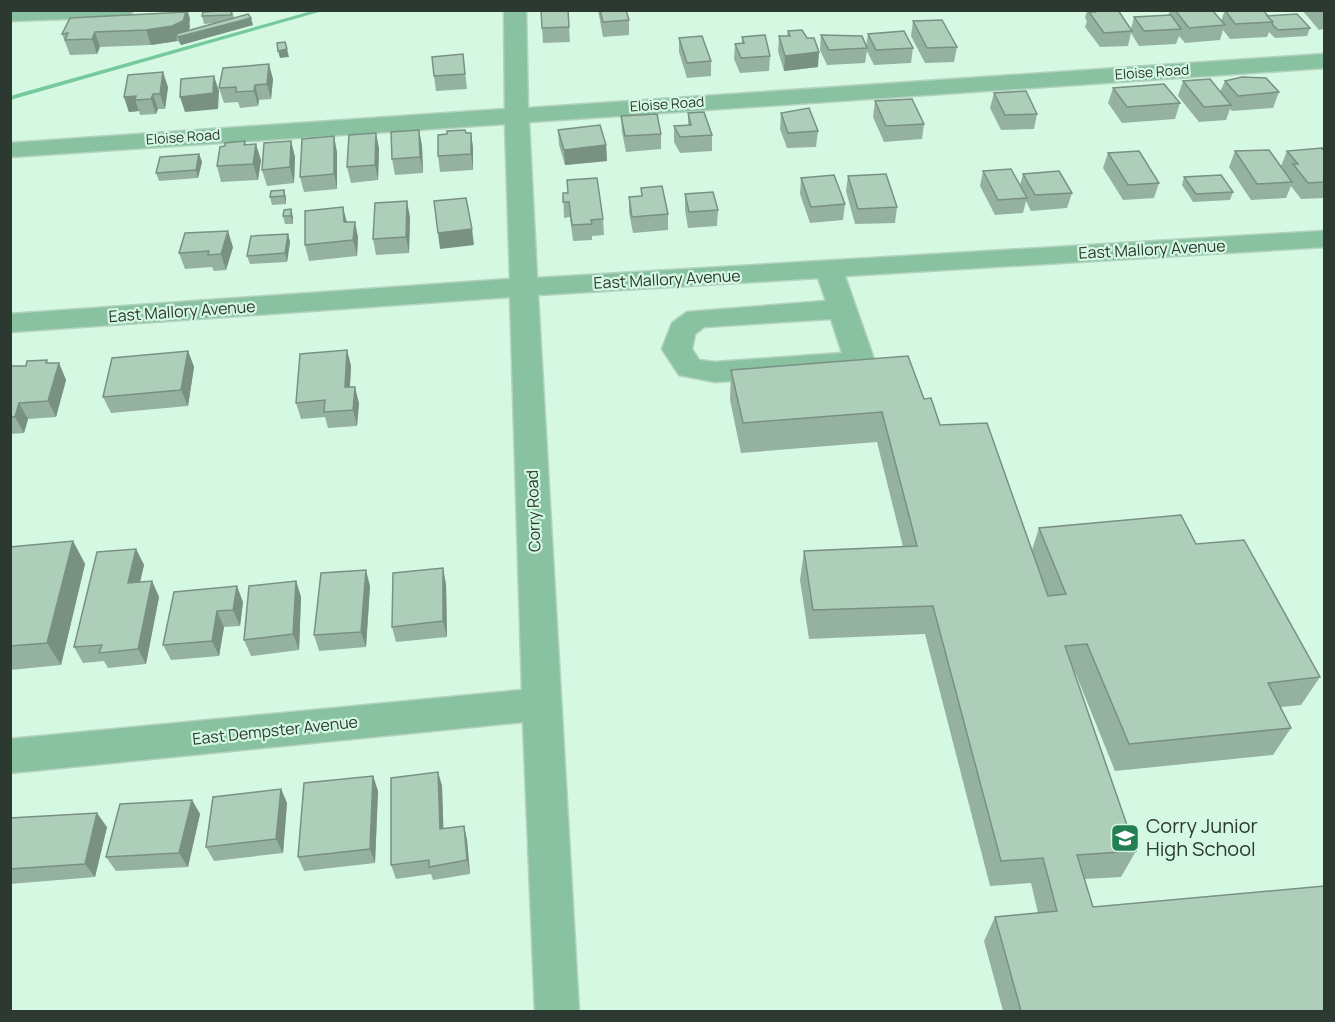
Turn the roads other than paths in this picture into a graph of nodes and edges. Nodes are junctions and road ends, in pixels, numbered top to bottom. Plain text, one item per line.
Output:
1 (515, 10) edge
2 (122, 11) edge
3 (10, 15) edge
4 (1324, 61) edge
5 (515, 114) junction
6 (10, 150) edge
7 (1324, 239) edge
8 (829, 269) junction
9 (525, 287) junction
10 (842, 309) junction
11 (10, 323) edge
12 (540, 704) junction
13 (10, 756) edge
14 (556, 1011) edge

1 - 5 street, Corry Road
2 - 3 street
4 - 5 street, Eloise Road
5 - 6 street, Eloise Road
5 - 9 street, Corry Road
7 - 8 street, East Mallory Avenue
8 - 9 street, East Mallory Avenue
8 - 10 street
9 - 11 street, East Mallory Avenue
9 - 12 street, Corry Road
10 - 10 street
12 - 13 street, East Dempster Avenue
12 - 14 street, Corry Road

